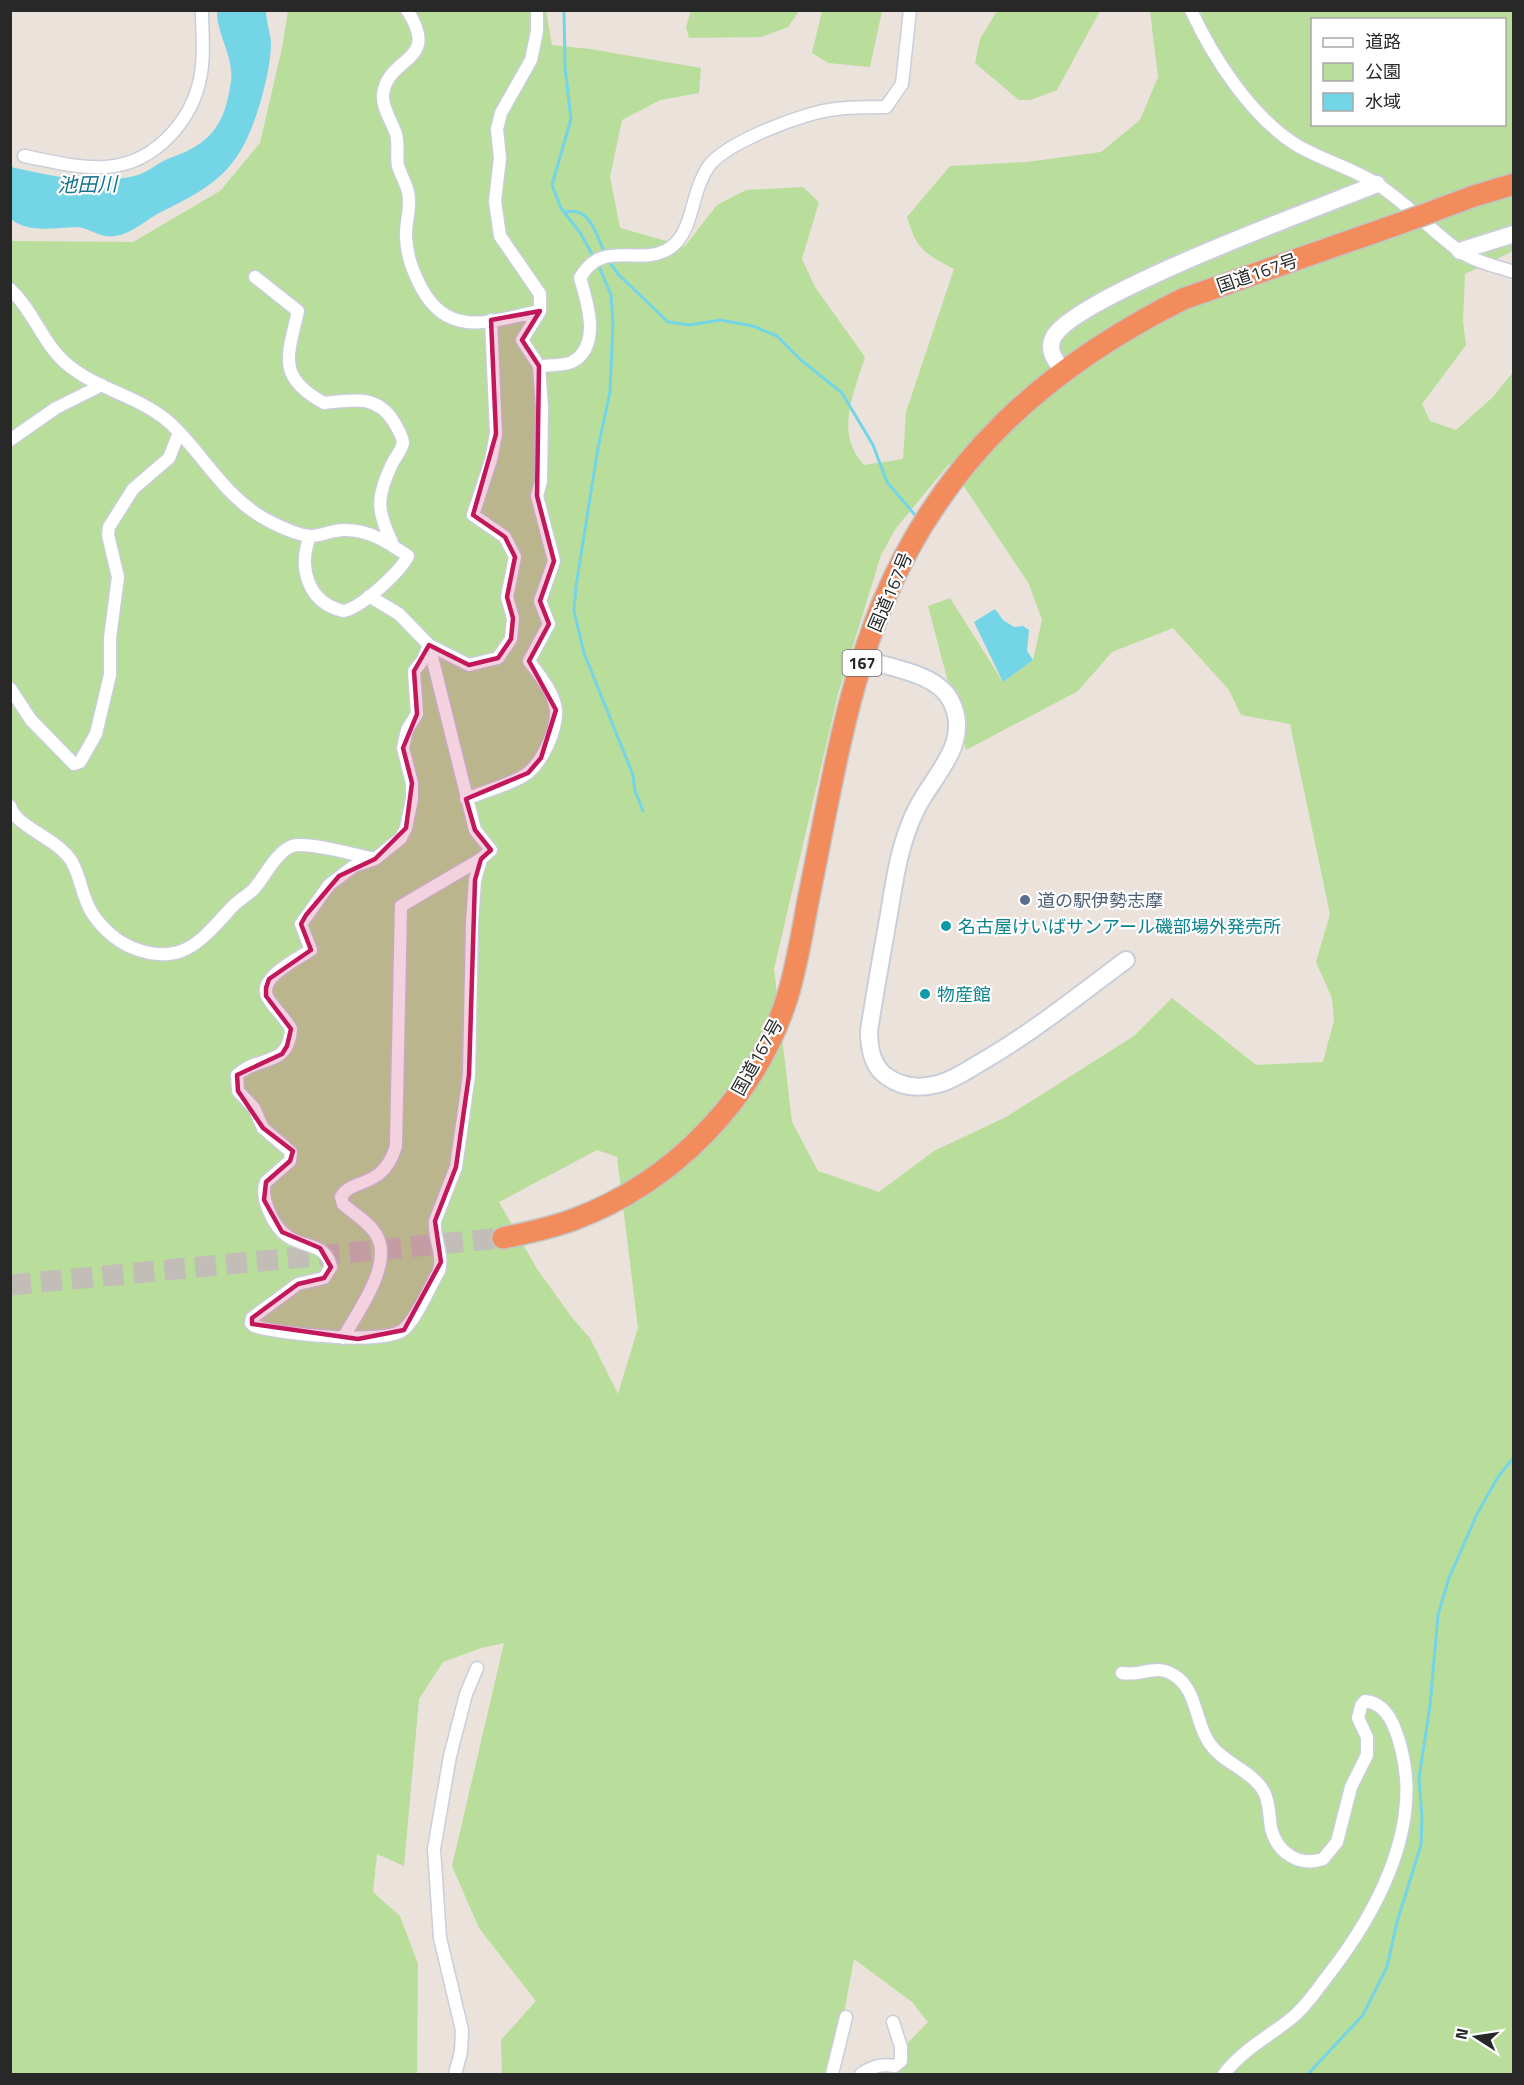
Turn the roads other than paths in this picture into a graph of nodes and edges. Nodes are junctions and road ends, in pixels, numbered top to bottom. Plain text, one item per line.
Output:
1 (202, 10) edge
2 (407, 10) edge
3 (537, 10) edge
4 (910, 10) edge
5 (1191, 10) edge
6 (24, 156) dead end
7 (1377, 184) junction
8 (1514, 184) edge
9 (1514, 234) edge
10 (1460, 251) junction
11 (1514, 272) edge
12 (255, 277) dead end
13 (10, 289) edge
14 (540, 310) junction
15 (491, 320) junction
16 (539, 366) junction
17 (1063, 370) junction
18 (102, 385) junction
19 (178, 433) junction
20 (10, 440) edge
21 (310, 536) junction
22 (394, 547) junction
23 (369, 596) junction
24 (429, 645) junction
25 (863, 659) junction
26 (12, 693) edge
27 (465, 799) junction
28 (10, 806) edge
29 (375, 859) junction
30 (481, 859) junction
31 (1126, 960) dead end
32 (503, 1238) tunnel mouth
33 (343, 1338) junction
34 (477, 1668) dead end
35 (1122, 1673) dead end
36 (846, 2018) dead end
37 (894, 2022) dead end
38 (455, 2074) edge
39 (832, 2074) edge
40 (861, 2074) edge
41 (1224, 2074) edge

1 - 6 street
2 - 15 street
3 - 14 street
4 - 16 street
5 - 7 street
7 - 10 street
7 - 17 street
8 - 17 highway, 国道167号 / 167, bridge
9 - 10 street
10 - 11 street
12 - 22 street
13 - 18 street
14 - 15 street
14 - 16 street
15 - 24 street
16 - 27 street
17 - 25 highway, 国道167号 / 167
18 - 19 street
18 - 20 street
19 - 21 street
19 - 26 street
21 - 22 street
21 - 23 street
22 - 23 street
23 - 24 street
24 - 27 street
24 - 29 street
25 - 31 street
25 - 32 highway, 国道167号 / 167
27 - 30 street
28 - 29 street
29 - 33 street
30 - 33 street
30 - 33 street
34 - 38 street
35 - 41 street
36 - 39 street
37 - 40 street

